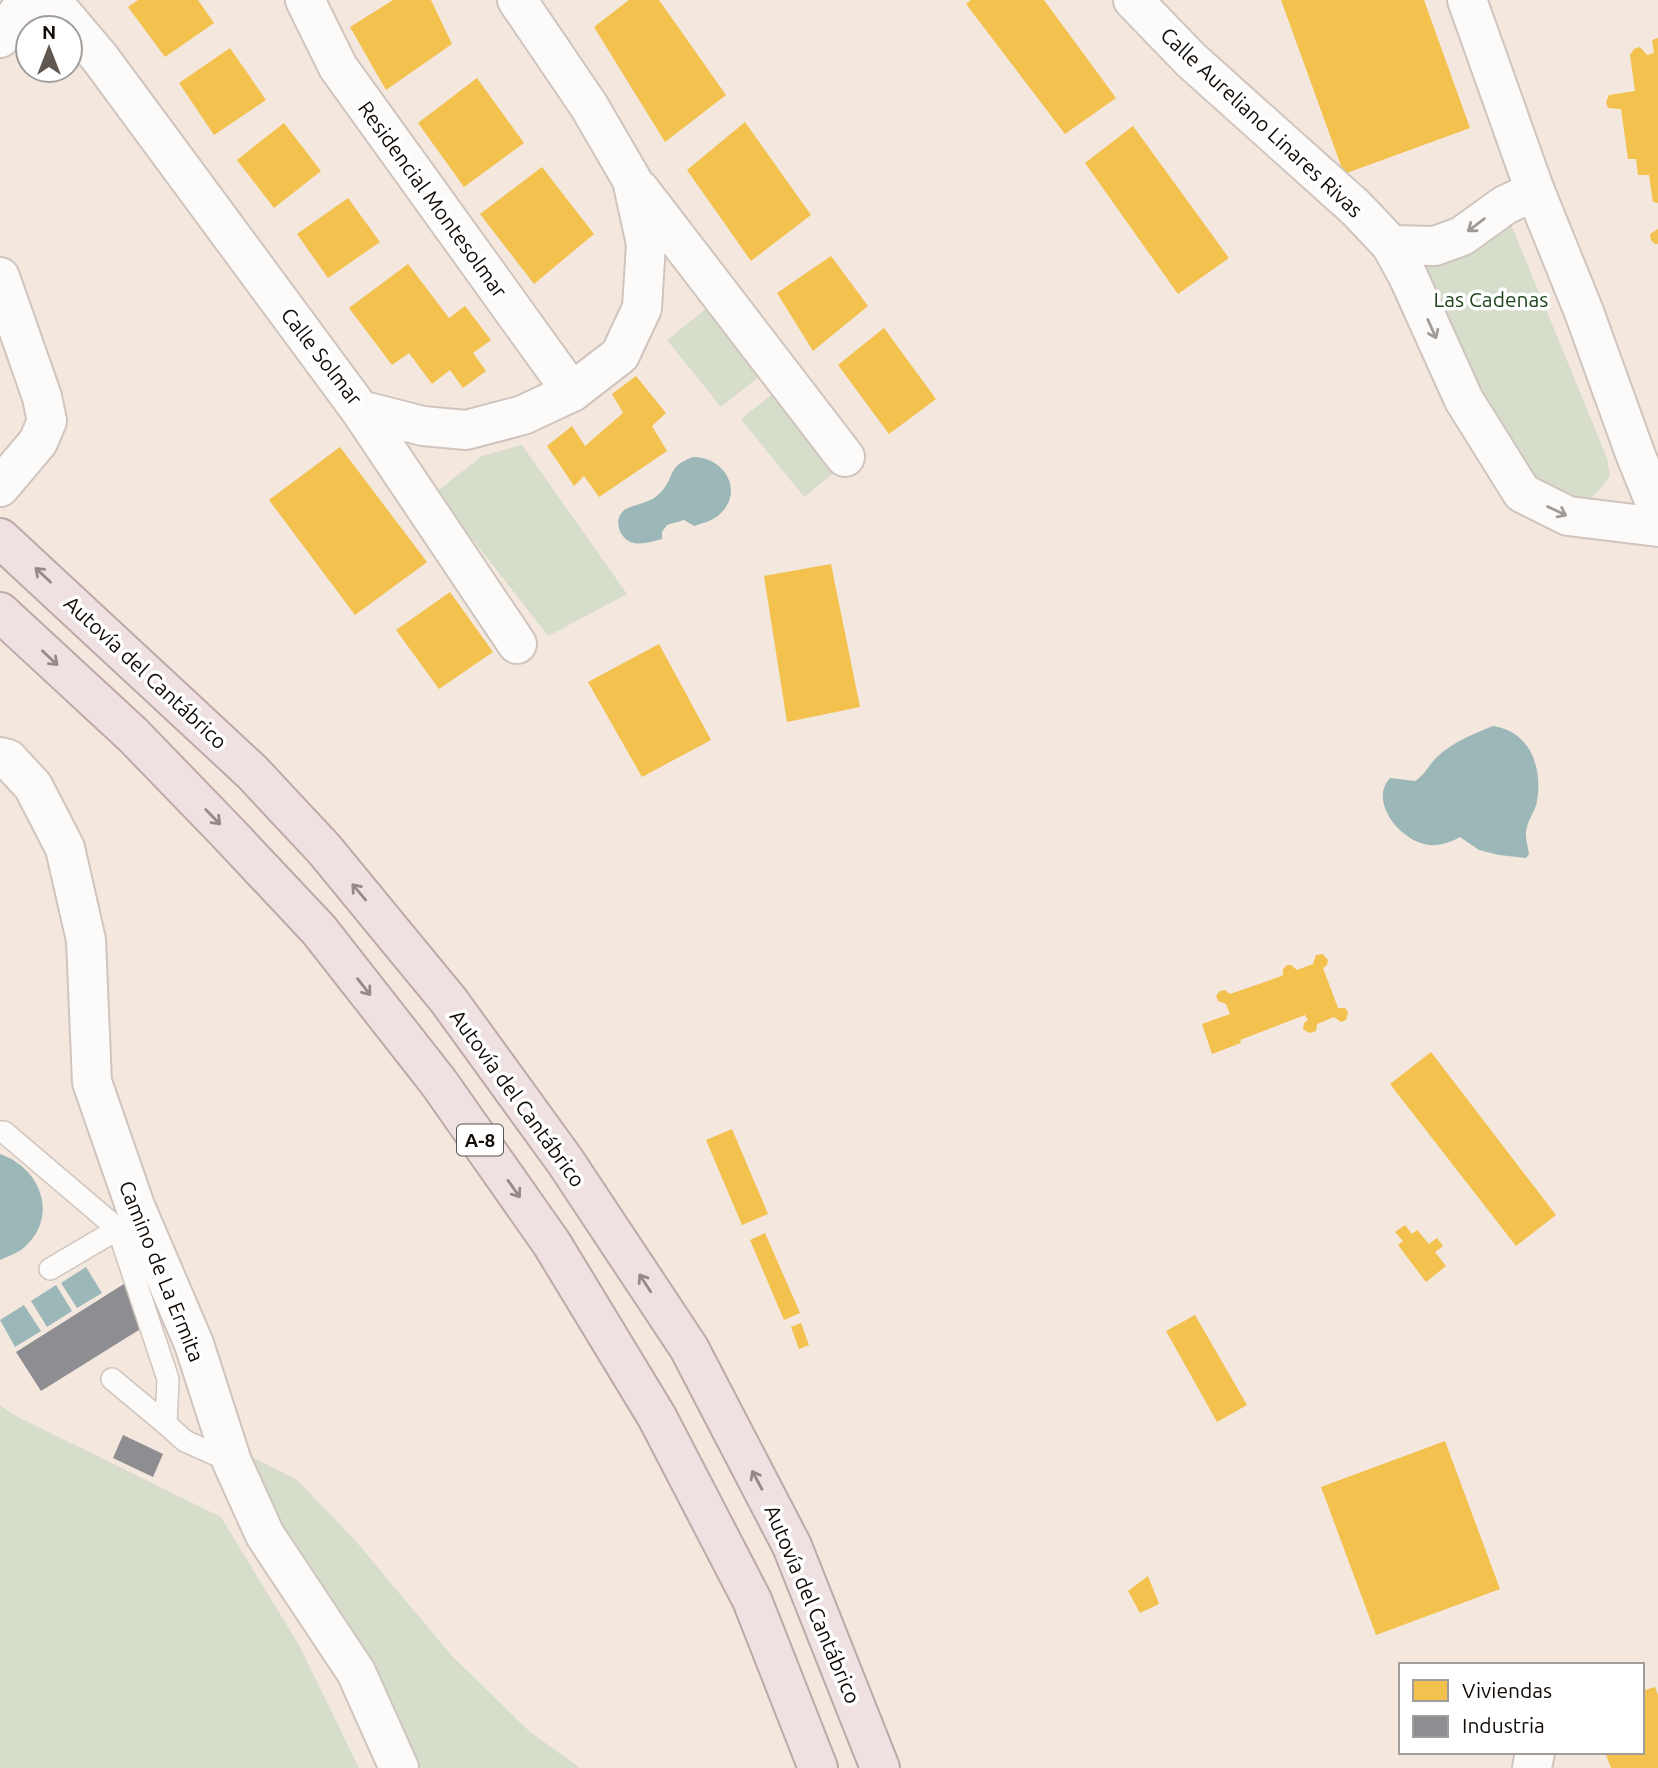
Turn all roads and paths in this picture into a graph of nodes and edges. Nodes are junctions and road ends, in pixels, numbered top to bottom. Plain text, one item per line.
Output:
1 (27, 0) edge
2 (51, 0) edge
3 (305, 0) edge
4 (517, 0) edge
5 (1133, 0) edge
6 (1467, 0) edge
7 (0, 38) edge
8 (632, 180) junction
9 (1535, 191) junction
10 (1391, 245) junction
11 (0, 277) edge
12 (572, 392) junction
13 (360, 410) junction
14 (845, 457) dead end
15 (0, 487) edge
16 (1658, 510) edge
17 (1658, 527) edge
18 (0, 538) edge
19 (0, 612) edge
20 (517, 644) dead end
21 (0, 757) edge
22 (1, 1128) edge
23 (118, 1229) junction
24 (50, 1269) dead end
25 (112, 1379) dead end
26 (166, 1424) junction
27 (232, 1462) junction
28 (399, 1768) edge
29 (818, 1768) edge
30 (880, 1768) edge

1 - 7 street
2 - 13 street, Calle Solmar
3 - 12 street, Residencial Montesolmar
4 - 8 street, Calle Solmar
5 - 10 street, Calle Aureliano Linares Rivas
6 - 9 street
8 - 12 street, Calle Solmar
8 - 14 street
9 -> 10 street
9 - 16 street
10 -> 17 street, Calle Aureliano Linares Rivas
11 - 15 street
12 - 13 street, Calle Solmar
13 - 20 street
30 -> 18 highway, Autovía del Cantábrico / A-8
19 -> 29 highway, A-8
21 - 27 street, Camino de La Ermita
22 - 23 lane
23 - 24 lane
23 - 26 lane
25 - 26 lane
26 - 27 lane
27 - 28 street, Camino de La Ermita

